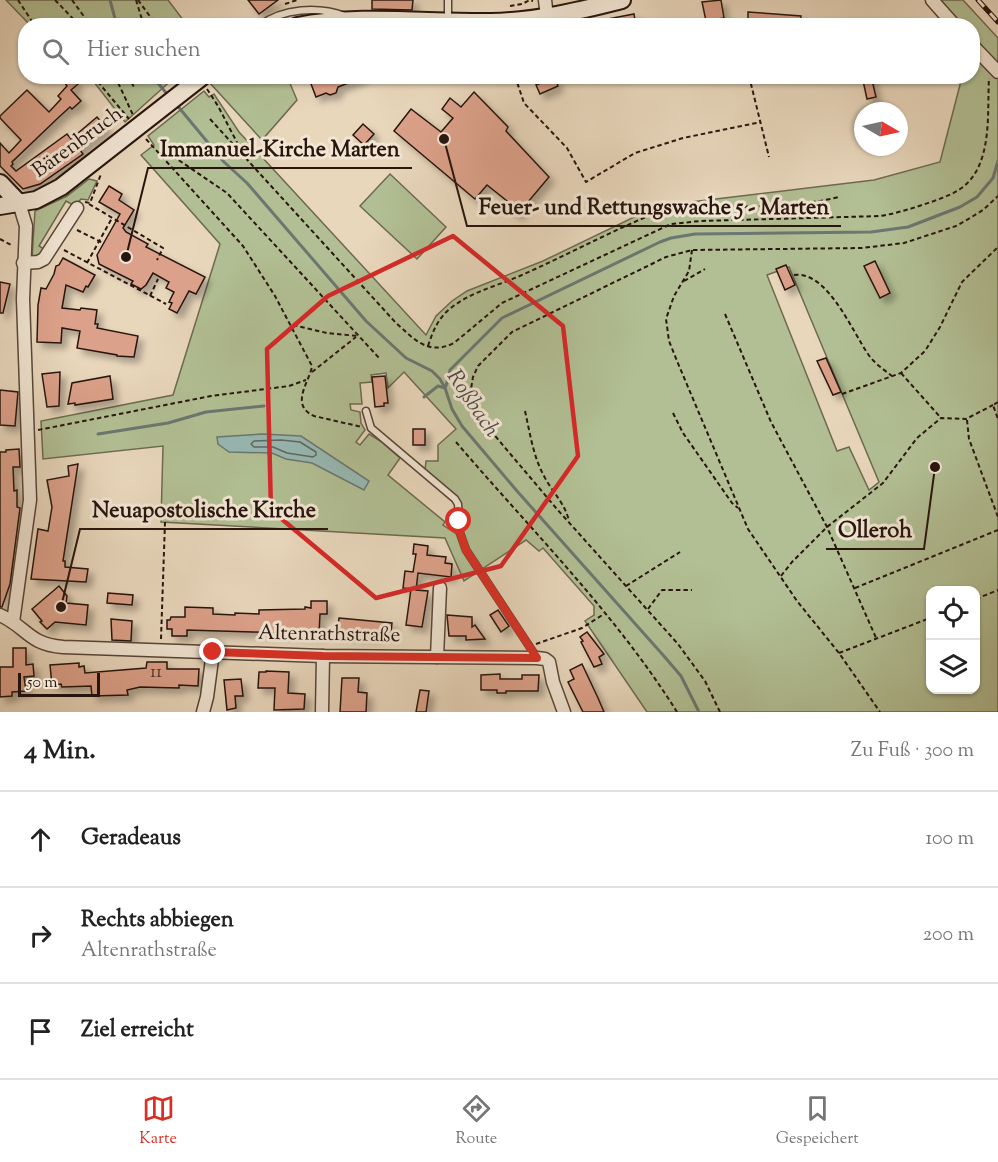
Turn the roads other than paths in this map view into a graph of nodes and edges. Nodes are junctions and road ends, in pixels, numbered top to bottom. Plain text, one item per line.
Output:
1 (448, 0) edge
2 (575, 0) edge
3 (622, 0) edge
4 (932, 0) edge
5 (542, 6) edge
6 (597, 6) junction
7 (278, 18) edge
8 (351, 18) edge
9 (448, 18) edge
10 (504, 18) edge
11 (948, 18) edge
12 (980, 53) edge
13 (994, 68) edge
14 (194, 84) edge
15 (0, 183) edge
16 (19, 203) junction
17 (0, 206) edge
18 (83, 206) road end
19 (23, 263) junction
20 (366, 411) dead end
21 (440, 588) dead end
22 (0, 615) edge
23 (13, 621) junction
24 (213, 652) junction
25 (323, 656) junction
26 (437, 657) junction
27 (537, 658) junction
28 (203, 712) edge
29 (322, 712) edge
30 (564, 712) edge

1 - 9 lane
2 - 6 street
3 - 6 main road
4 - 11 street
5 - 6 main road
5 - 10 main road
7 - 8 lane
12 - 13 street
14 - 16 main road, Bärenbruch
15 - 16 main road
16 - 17 main road, Bärenbruch
16 - 19 street
18 - 19 street
19 - 23 street
20 - 27 lane
21 - 26 street
22 - 23 street, Altenrathstraße
23 - 24 street, Altenrathstraße
24 - 25 street, Altenrathstraße
24 - 28 street
25 - 26 street, Altenrathstraße
25 - 29 street
26 - 27 street, Altenrathstraße
27 - 30 street

